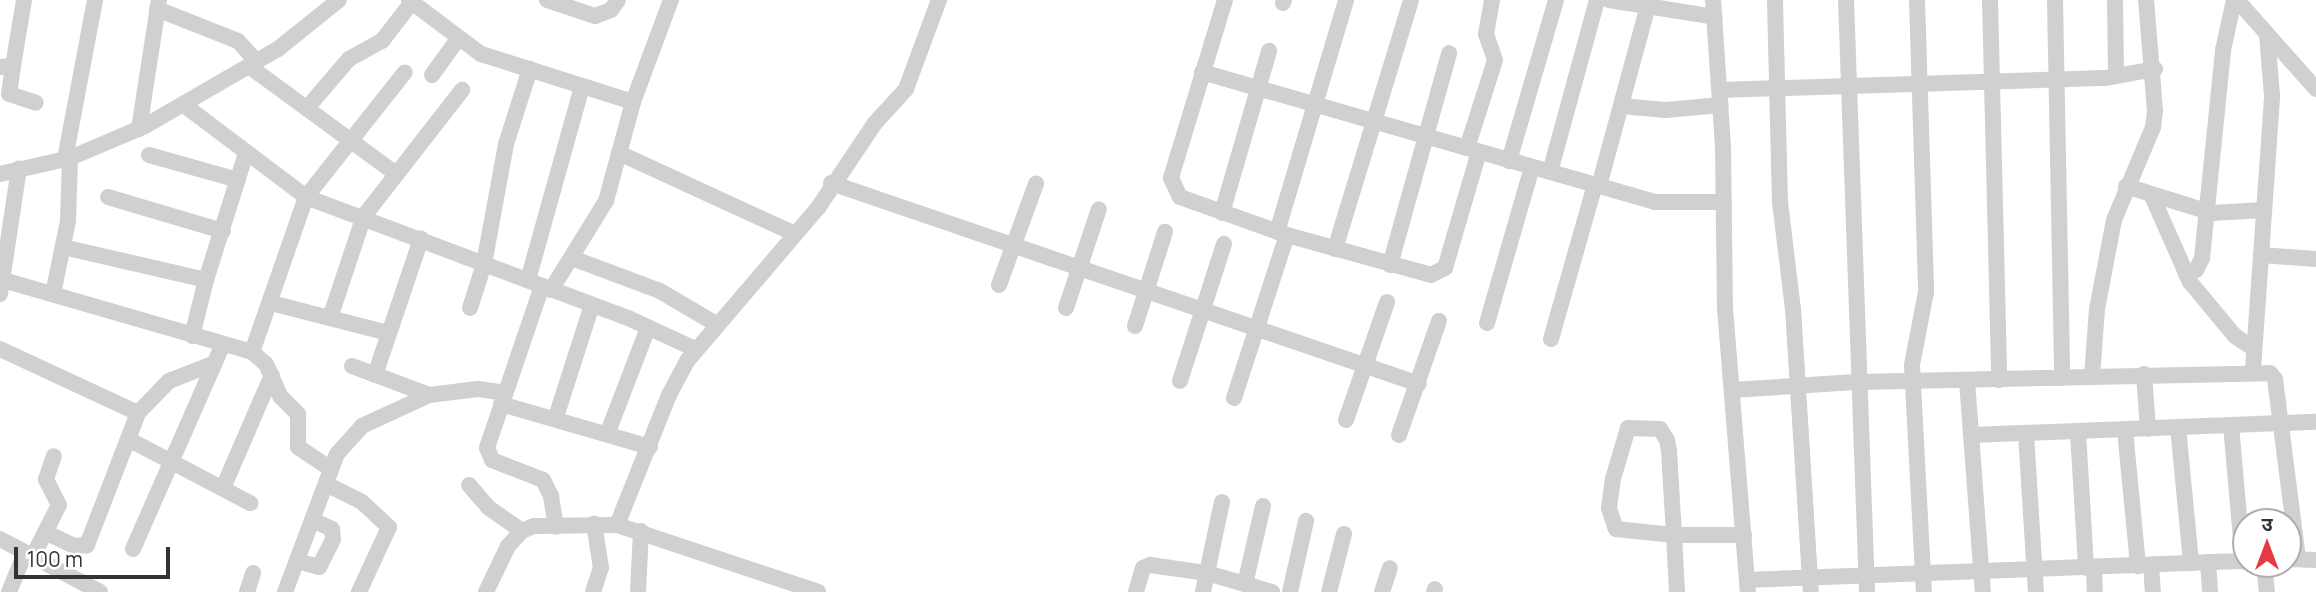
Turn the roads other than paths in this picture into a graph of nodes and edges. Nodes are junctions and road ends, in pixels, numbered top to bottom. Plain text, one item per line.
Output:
1 (24, 0) edge
2 (95, 0) edge
3 (339, 0) edge
4 (547, 0) edge
5 (618, 0) edge
6 (671, 0) edge
7 (939, 0) edge
8 (1225, 0) edge
9 (1346, 0) edge
10 (1411, 0) edge
11 (1492, 0) edge
12 (1556, 0) edge
13 (1597, 0) edge
14 (1609, 0) edge
15 (1713, 0) edge
16 (1776, 0) edge
17 (1846, 0) edge
18 (1917, 0) edge
19 (1990, 0) edge
20 (2055, 0) edge
21 (2115, 0) edge
22 (2146, 0) edge
23 (2235, 0) edge
24 (410, 1) edge
25 (158, 4) edge
26 (1648, 6) junction
27 (1715, 17) junction
28 (2267, 34) junction
29 (458, 39) junction
30 (1269, 51) dead end
31 (1448, 53) dead end
32 (254, 64) junction
33 (6, 66) edge
34 (530, 69) junction
35 (2155, 69) junction
36 (405, 72) dead end
37 (1202, 72) junction
38 (432, 75) dead end
39 (2116, 76) junction
40 (2058, 79) junction
41 (1994, 81) junction
42 (1919, 84) junction
43 (582, 87) junction
44 (1258, 87) junction
45 (1777, 88) junction
46 (1848, 88) junction
47 (2316, 89) edge
48 (462, 90) dead end
49 (1720, 97) junction
50 (633, 102) junction
51 (36, 103) dead end
52 (1313, 103) junction
53 (184, 104) junction
54 (1621, 106) junction
55 (307, 108) junction
56 (1376, 122) junction
57 (139, 129) junction
58 (1425, 136) junction
59 (351, 141) junction
60 (1473, 150) junction
61 (246, 153) junction
62 (619, 153) junction
63 (149, 155) dead end
64 (67, 158) junction
65 (1510, 161) junction
66 (1532, 167) junction
67 (19, 168) junction
68 (1550, 172) junction
69 (0, 174) edge
70 (396, 174) junction
71 (238, 180) junction
72 (831, 183) junction
73 (1037, 184) dead end
74 (1597, 185) junction
75 (2126, 186) junction
76 (2152, 196) junction
77 (108, 197) dead end
78 (306, 197) junction
79 (1724, 202) junction
80 (1100, 209) dead end
81 (2204, 210) junction
82 (2264, 211) junction
83 (1222, 212) junction
84 (364, 216) junction
85 (223, 231) junction
86 (1165, 232) dead end
87 (1282, 233) junction
88 (795, 234) junction
89 (421, 239) junction
90 (1224, 244) dead end
91 (1015, 246) junction
92 (63, 247) junction
93 (1335, 249) junction
94 (2261, 255) junction
95 (572, 258) junction
96 (2316, 259) edge
97 (484, 264) junction
98 (1390, 265) junction
99 (1080, 268) junction
100 (2186, 274) junction
101 (206, 280) junction
102 (541, 285) junction
103 (999, 285) dead end
104 (2, 287) edge
105 (1148, 290) junction
106 (53, 294) junction
107 (1387, 302) dead end
108 (271, 303) junction
109 (592, 305) junction
110 (470, 308) dead end
111 (1066, 308) dead end
112 (1203, 309) junction
113 (330, 318) junction
114 (1439, 321) dead end
115 (716, 324) junction
116 (1487, 324) dead end
117 (1135, 326) dead end
118 (648, 328) junction
119 (1259, 328) junction
120 (389, 333) junction
121 (192, 337) junction
122 (1552, 339) dead end
123 (222, 346) junction
124 (0, 349) edge
125 (695, 349) junction
126 (2254, 349) junction
127 (251, 352) junction
128 (215, 363) junction
129 (1366, 365) junction
130 (352, 366) dead end
131 (2253, 370) junction
132 (2144, 374) junction
133 (272, 375) junction
134 (375, 375) junction
135 (2092, 377) junction
136 (2062, 378) junction
137 (1999, 380) junction
138 (1180, 381) dead end
139 (1967, 381) junction
140 (1856, 382) junction
141 (1913, 382) junction
142 (1419, 384) junction
143 (1798, 386) junction
144 (1732, 390) junction
145 (429, 395) junction
146 (503, 398) junction
147 (1234, 398) dead end
148 (138, 413) junction
149 (556, 417) junction
150 (1346, 420) dead end
151 (2281, 422) junction
152 (2316, 422) edge
153 (2231, 425) junction
154 (2178, 427) junction
155 (2148, 429) junction
156 (2125, 430) junction
157 (608, 432) junction
158 (2078, 432) junction
159 (2026, 434) junction
160 (1399, 435) dead end
161 (1971, 436) junction
162 (130, 440) junction
163 (650, 447) junction
164 (54, 456) dead end
165 (173, 461) junction
166 (329, 476) junction
167 (469, 485) dead end
168 (223, 488) junction
169 (1222, 502) dead end
170 (250, 503) dead end
171 (1263, 506) dead end
172 (2239, 508) edge
173 (2289, 508) edge
174 (313, 520) junction
175 (1306, 521) dead end
176 (594, 524) junction
177 (617, 525) junction
178 (555, 527) junction
179 (522, 531) junction
180 (641, 531) junction
181 (47, 533) junction
182 (1344, 534) dead end
183 (1674, 535) junction
184 (1744, 535) junction
185 (0, 539) edge
186 (133, 549) dead end
187 (29, 554) junction
188 (297, 561) junction
189 (2232, 561) edge
190 (2208, 562) junction
191 (2191, 563) junction
192 (2145, 565) junction
193 (1390, 568) dead end
194 (2090, 568) junction
195 (2034, 570) junction
196 (1981, 572) junction
197 (253, 573) dead end
198 (1207, 573) junction
199 (1923, 574) junction
200 (1245, 584) junction
201 (1866, 584) edge
202 (1811, 585) edge
203 (1748, 586) edge
204 (1266, 591) edge
205 (9, 592) edge
206 (100, 592) edge
207 (247, 592) edge
208 (285, 592) edge
209 (359, 592) edge
210 (486, 592) edge
211 (593, 592) edge
212 (638, 592) edge
213 (818, 592) edge
214 (1136, 592) edge
215 (1203, 592) edge
216 (1290, 592) edge
217 (1329, 592) edge
218 (1382, 592) edge
219 (1677, 592) edge
220 (1924, 592) edge
221 (1983, 592) edge
222 (2036, 592) edge
223 (2095, 592) edge
224 (2153, 592) edge
225 (2210, 592) edge

1 - 33 street
2 - 64 street
3 - 32 street
4 - 5 street
6 - 50 street
7 - 72 street
8 - 37 street
9 - 52 street
10 - 56 street
11 - 60 street
12 - 65 street
13 - 68 street
14 - 26 street
15 - 27 street
16 - 45 street
17 - 46 street
18 - 42 street
19 - 41 street
20 - 40 street
21 - 39 street
22 - 35 street
23 - 28 street
23 - 81 street
24 - 29 street
24 - 55 street
25 - 32 street
25 - 57 street
26 - 27 street
26 - 54 street
27 - 49 street
28 - 47 street
28 - 82 street
29 - 34 street
29 - 38 street
30 - 44 street
31 - 58 street
32 - 53 street
32 - 55 street
33 - 51 street
34 - 43 street
34 - 97 street
35 - 39 street
35 - 75 street
36 - 59 street
37 - 44 street
37 - 83 street
39 - 40 street
40 - 41 street
40 - 136 street
41 - 42 street
41 - 137 street
42 - 46 street
42 - 141 street
43 - 50 street
43 - 102 street
44 - 52 street
44 - 83 street
45 - 46 street
45 - 49 street
45 - 143 street
46 - 140 street
48 - 70 street
49 - 54 street
49 - 79 street
50 - 62 street
52 - 56 street
52 - 87 street
53 - 57 street
53 - 61 street
54 - 74 street
55 - 59 street
56 - 58 street
56 - 93 street
57 - 64 street
58 - 60 street
58 - 98 street
59 - 70 street
59 - 78 street
60 - 65 street
60 - 98 street
61 - 71 street
61 - 78 street
62 - 88 street
62 - 95 street
63 - 71 street
64 - 67 street
64 - 92 street
65 - 66 street
66 - 68 street
66 - 116 street
67 - 69 street
67 - 104 street
68 - 74 street
70 - 84 street
71 - 85 street
72 - 88 street
72 - 91 street
73 - 91 street
74 - 79 street
74 - 122 street
75 - 76 street
75 - 135 street
76 - 81 street
76 - 100 street
77 - 85 street
78 - 84 street
78 - 108 street
79 - 144 street
80 - 99 street
81 - 82 street
81 - 100 street
82 - 94 street
83 - 87 street
84 - 89 street
84 - 113 street
85 - 101 street
86 - 105 street
87 - 93 street
87 - 119 street
88 - 115 street
89 - 97 street
89 - 120 street
90 - 112 street
91 - 99 street
91 - 103 street
92 - 101 street
92 - 106 street
93 - 98 street
94 - 96 street
94 - 126 street
95 - 102 street
95 - 115 street
97 - 102 street
97 - 110 street
99 - 105 street
99 - 111 street
100 - 126 street
101 - 121 street
102 - 109 street
102 - 146 street
104 - 106 street
105 - 112 street
105 - 117 street
106 - 121 street
107 - 129 street
108 - 113 street
108 - 127 street
109 - 118 street
109 - 149 street
112 - 119 street
112 - 138 street
113 - 120 street
114 - 142 street
115 - 125 street
118 - 125 street
118 - 157 street
119 - 129 street
119 - 147 street
120 - 134 street
121 - 123 street
123 - 127 street
123 - 128 street
124 - 148 street
125 - 163 street
126 - 131 street
127 - 133 street
128 - 148 street
128 - 165 street
129 - 142 street
129 - 150 street
130 - 134 street
131 - 132 street
131 - 151 street
132 - 135 street
132 - 155 street
133 - 166 street
133 - 168 street
134 - 145 street
135 - 136 street
136 - 137 street
137 - 139 street
139 - 141 street
139 - 161 street
140 - 141 street
140 - 143 street
140 - 201 street
141 - 199 street
142 - 160 street
143 - 144 street
143 - 202 street
144 - 184 street
145 - 146 street
145 - 166 street
146 - 149 street
146 - 178 street
148 - 162 street
149 - 157 street
151 - 152 street
151 - 153 street
151 - 173 street
153 - 154 street
153 - 172 street
154 - 155 street
154 - 191 street
155 - 156 street
156 - 158 street
156 - 192 street
157 - 163 street
158 - 159 street
158 - 194 street
159 - 161 street
159 - 195 street
161 - 196 street
162 - 165 street
162 - 181 street
163 - 177 street
164 - 181 street
165 - 168 street
165 - 186 street
166 - 174 street
166 - 209 street
167 - 179 street
168 - 170 street
169 - 198 street
171 - 200 street
174 - 188 street
174 - 188 street
175 - 216 street
176 - 177 street
176 - 178 street
176 - 211 street
177 - 180 street
178 - 179 street
179 - 210 street
180 - 212 street
180 - 213 street
181 - 187 street
182 - 217 street
183 - 183 street
183 - 184 street
183 - 219 street
184 - 203 street
185 - 187 street
187 - 205 street
187 - 206 street
188 - 208 street
189 - 190 street
190 - 191 street
190 - 225 street
191 - 192 street
192 - 194 street
192 - 224 street
193 - 218 street
194 - 195 street
194 - 223 street
195 - 196 street
195 - 222 street
196 - 199 street
196 - 221 street
197 - 207 street
198 - 200 street
198 - 214 street
198 - 215 street
199 - 201 street
199 - 220 street
200 - 204 street
201 - 202 street
202 - 203 street

